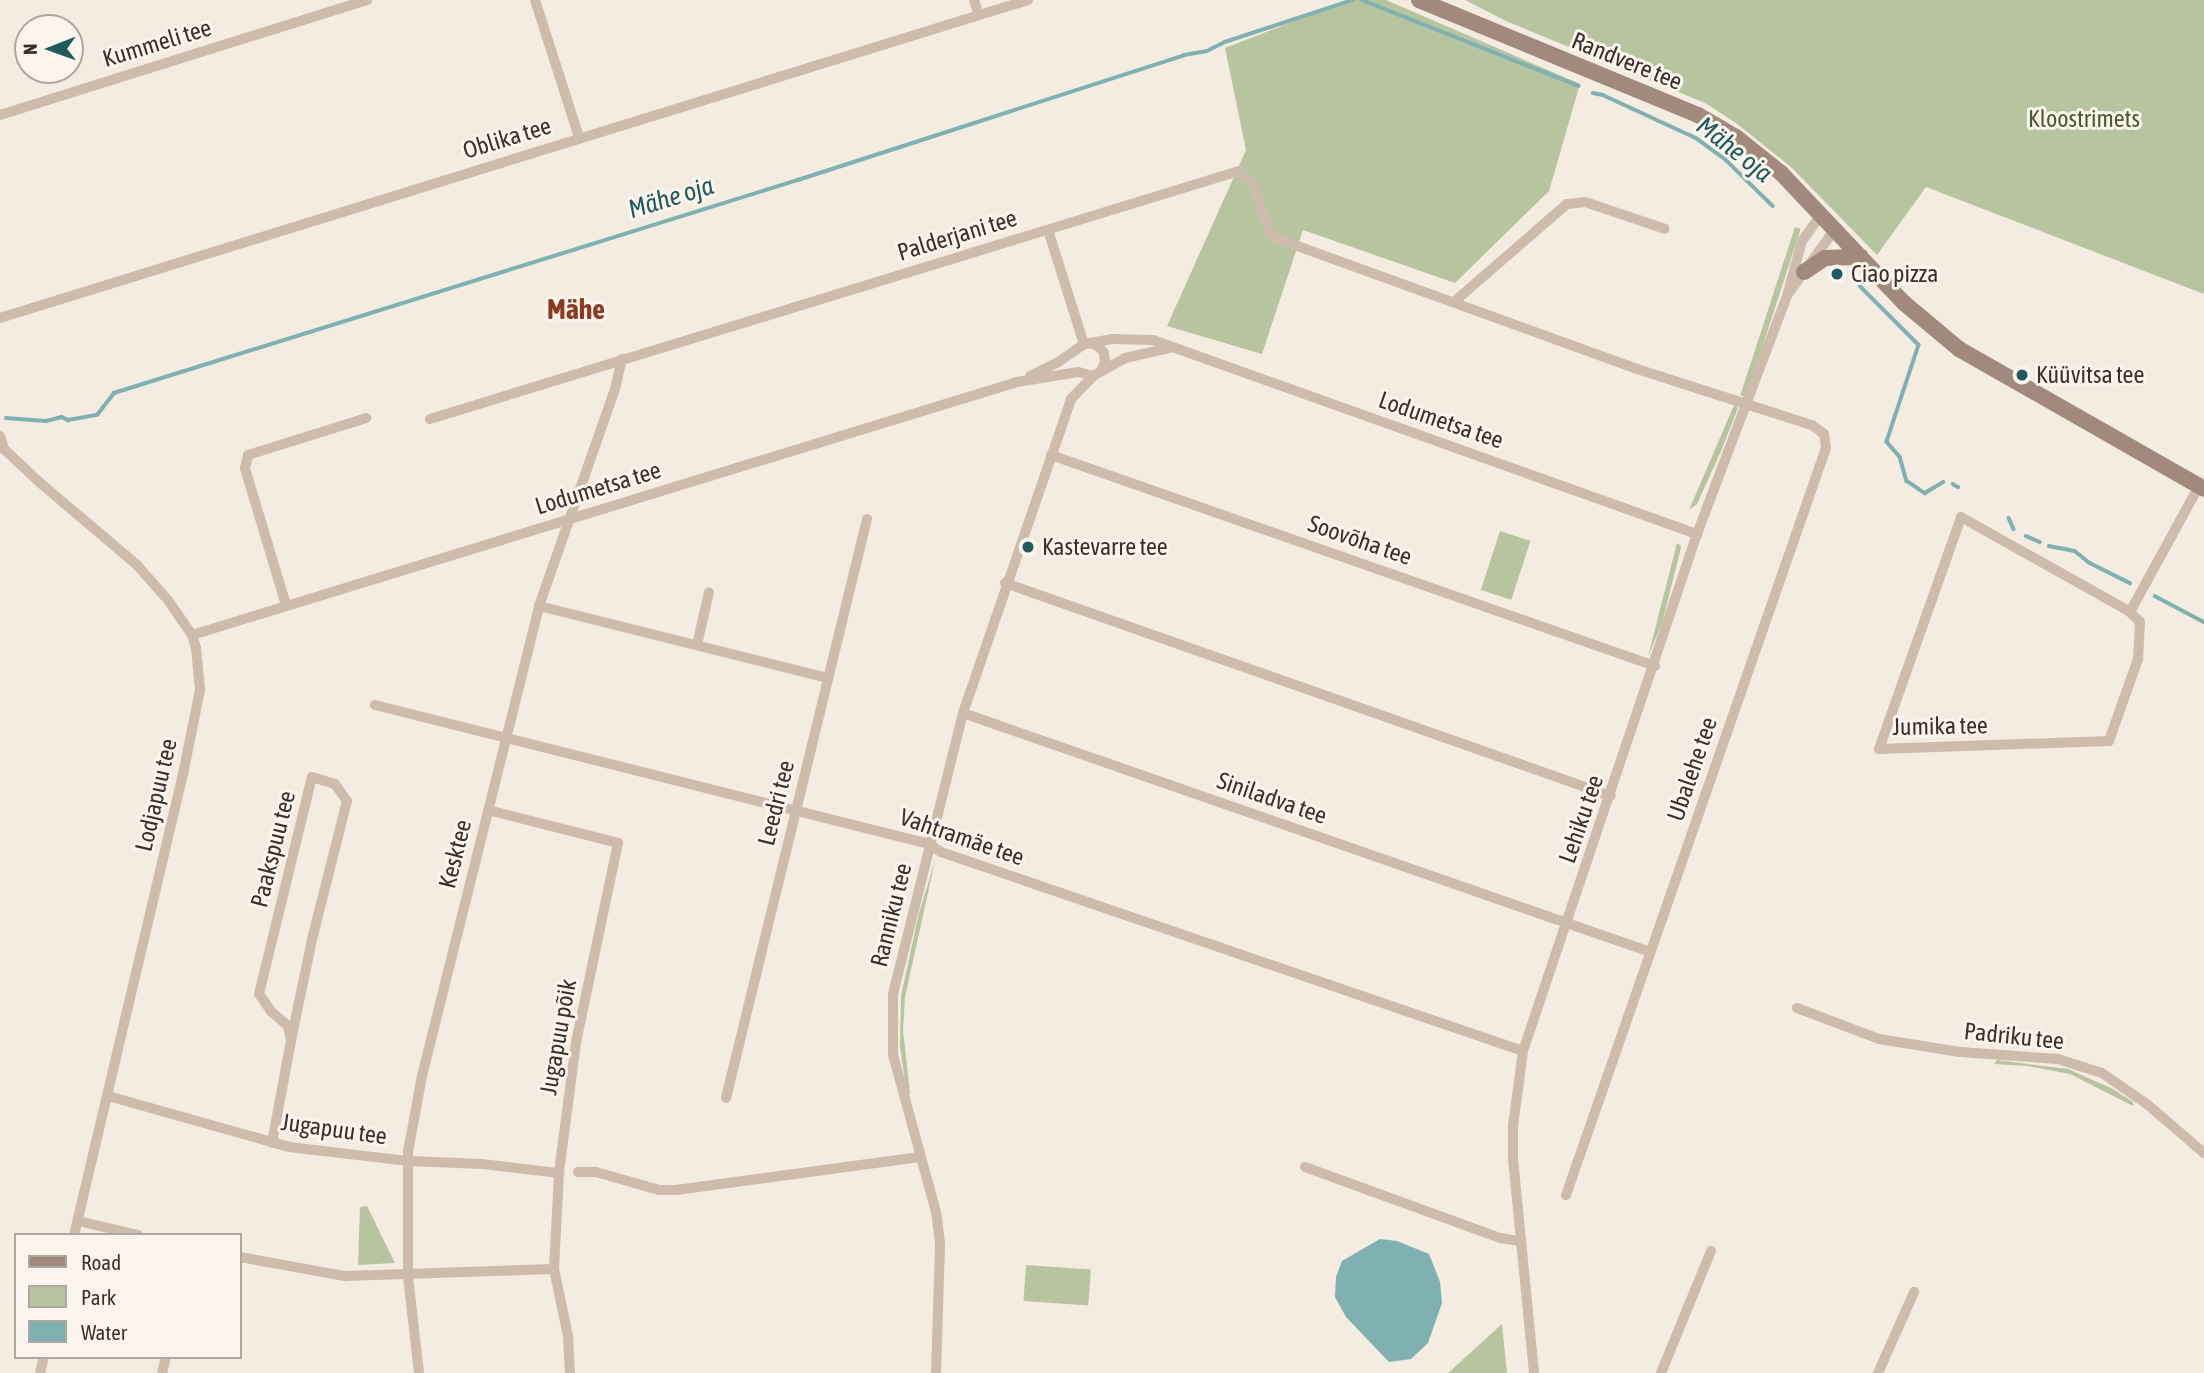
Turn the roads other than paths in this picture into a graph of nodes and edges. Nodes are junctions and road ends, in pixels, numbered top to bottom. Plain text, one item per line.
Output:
1 (367, 0) edge
2 (536, 0) edge
3 (974, 0) edge
4 (1028, 0) edge
5 (1419, 0) edge
6 (979, 15) junction
7 (0, 115) edge
8 (579, 137) junction
9 (1821, 215) junction
10 (1665, 229) dead end
11 (1835, 229) junction
12 (1048, 230) junction
13 (1861, 257) junction
14 (1804, 272) junction
15 (1787, 296) junction
16 (1455, 301) junction
17 (0, 318) edge
18 (1087, 344) junction
19 (1169, 348) junction
20 (1075, 352) junction
21 (622, 359) junction
22 (1088, 373) junction
23 (1052, 376) junction
24 (1017, 382) junction
25 (1071, 396) junction
26 (1748, 404) junction
27 (366, 418) dead end
28 (430, 419) dead end
29 (0, 436) edge
30 (1051, 455) junction
31 (2201, 487) edge
32 (570, 519) junction
33 (867, 519) dead end
34 (1698, 534) junction
35 (1005, 583) junction
36 (709, 592) dead end
37 (286, 605) junction
38 (539, 606) junction
39 (2130, 611) junction
40 (192, 635) junction
41 (697, 645) junction
42 (1655, 666) junction
43 (828, 678) junction
44 (375, 705) dead end
45 (963, 713) junction
46 (505, 738) junction
47 (1611, 796) junction
48 (488, 810) junction
49 (796, 810) junction
50 (929, 844) junction
51 (1567, 924) junction
52 (1650, 952) junction
53 (1797, 1008) dead end
54 (291, 1040) junction
55 (1523, 1051) junction
56 (108, 1096) junction
57 (726, 1098) dead end
58 (272, 1143) junction
59 (2204, 1153) edge
60 (920, 1157) junction
61 (409, 1161) junction
62 (1306, 1167) dead end
63 (578, 1172) dead end
64 (559, 1173) junction
65 (1566, 1195) dead end
66 (78, 1221) junction
67 (75, 1233) edge
68 (129, 1233) edge
69 (1520, 1241) junction
70 (1711, 1251) dead end
71 (242, 1257) edge
72 (554, 1269) junction
73 (408, 1276) junction
74 (1914, 1292) dead end
75 (419, 1373) edge
76 (570, 1373) edge
77 (936, 1373) edge
78 (1534, 1373) edge
79 (1661, 1373) edge
80 (1878, 1373) edge

1 - 7 street, Kummeli tee
2 - 8 street
3 - 6 street
4 - 6 street, Oblika tee
5 - 9 main road, Randvere tee
6 - 8 street, Oblika tee
8 - 17 street, Oblika tee
9 - 11 main road, Randvere tee
9 - 15 street, Lehiku tee
10 - 16 street
11 - 13 main road, Randvere tee
11 - 14 street, Lehiku tee
12 - 16 street, Palderjani tee
12 - 18 street
12 - 21 street, Palderjani tee
13 - 14 main road
13 - 31 main road, Randvere tee
14 - 15 street, Lehiku tee
15 - 26 street, Lehiku tee
16 - 26 street, Palderjani tee
18 - 19 street, Lodumetsa tee
18 - 20 street
18 - 22 street
19 - 22 street
19 - 34 street, Lodumetsa tee
20 - 22 street
20 - 24 street
21 - 28 street, Palderjani tee
21 - 32 street, Kesktee
22 - 23 street
22 - 25 street, Ranniku tee
23 - 24 street
23 - 25 street
24 - 32 street, Lodumetsa tee
25 - 30 street, Ranniku tee
26 - 34 street, Lehiku tee
26 - 52 street, Ubalehe tee
27 - 37 street
29 - 40 street, Lodjapuu tee
30 - 35 street, Ranniku tee
30 - 42 street, Soovõha tee
31 - 39 street
32 - 37 street, Lodumetsa tee
32 - 38 street, Kesktee
33 - 43 street, Leedri tee
34 - 42 street, Lehiku tee
35 - 45 street, Ranniku tee
35 - 47 street
36 - 41 street
37 - 40 street, Lodumetsa tee
38 - 41 street
38 - 46 street, Kesktee
39 - 39 street, Jumika tee
40 - 56 street, Lodjapuu tee
41 - 43 street
42 - 47 street, Lehiku tee
43 - 49 street, Leedri tee
44 - 46 street, Vahtramäe tee
45 - 50 street, Ranniku tee
45 - 51 street, Siniladva tee
46 - 48 street, Kesktee
46 - 49 street, Vahtramäe tee
47 - 51 street, Lehiku tee
48 - 61 street, Kesktee
48 - 64 street, Jugapuu põik
49 - 50 street, Vahtramäe tee
49 - 57 street, Leedri tee
50 - 55 street, Vahtramäe tee
50 - 60 street, Ranniku tee
51 - 52 street
51 - 55 street, Lehiku tee
52 - 65 street, Ubalehe tee
53 - 59 street, Padriku tee
54 - 54 street, Paakspuu tee
54 - 58 street, Paakspuu tee
55 - 69 street, Lehiku tee
56 - 58 street, Jugapuu tee
56 - 66 street, Lodjapuu tee
58 - 61 street, Jugapuu tee
60 - 63 street
60 - 77 street, Ranniku tee
61 - 64 street, Jugapuu tee
61 - 73 street, Kesktee
62 - 69 street
64 - 72 street, Jugapuu põik
66 - 67 street, Lodjapuu tee
66 - 68 street
69 - 78 street, Lehiku tee
70 - 79 street
71 - 73 street
72 - 73 street
72 - 76 street, Jugapuu põik
73 - 75 street, Kesktee
74 - 80 street

